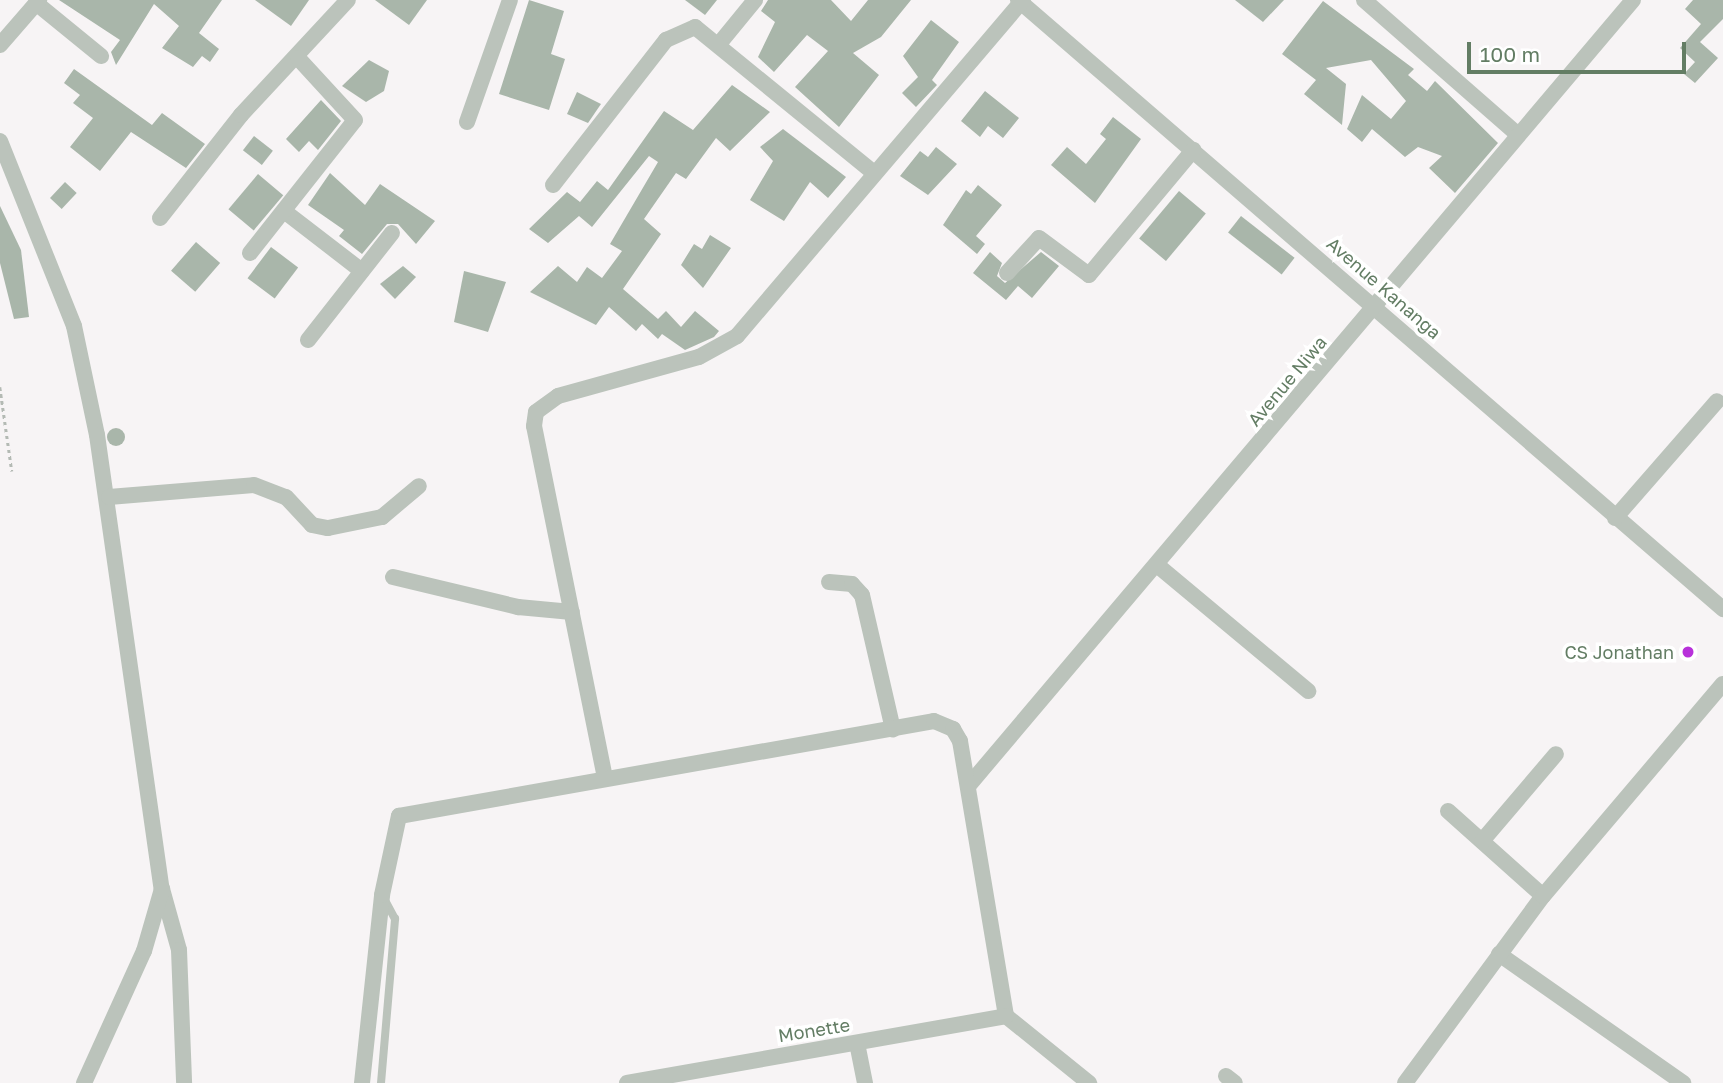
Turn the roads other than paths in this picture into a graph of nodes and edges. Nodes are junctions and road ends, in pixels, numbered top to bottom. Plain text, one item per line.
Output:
1 (348, 0) edge
2 (510, 0) edge
3 (755, 0) edge
4 (1364, 0) edge
5 (1633, 0) edge
6 (1021, 1) edge
7 (37, 2) edge
8 (719, 44) junction
9 (0, 45) edge
10 (101, 56) dead end
11 (298, 58) junction
12 (467, 122) dead end
13 (1518, 135) junction
14 (0, 141) edge
15 (1193, 150) junction
16 (874, 173) junction
17 (553, 185) dead end
18 (285, 211) junction
19 (160, 218) dead end
20 (392, 233) dead end
21 (250, 253) dead end
22 (362, 271) junction
23 (1007, 273) dead end
24 (1377, 305) junction
25 (308, 340) dead end
26 (1717, 401) dead end
27 (419, 486) dead end
28 (109, 497) junction
29 (1615, 518) junction
30 (1157, 565) junction
31 (393, 577) dead end
32 (829, 582) dead end
33 (1723, 609) edge
34 (572, 612) junction
35 (1723, 684) edge
36 (1308, 691) dead end
37 (892, 729) junction
38 (1556, 754) dead end
39 (605, 778) junction
40 (969, 785) junction
41 (1448, 811) dead end
42 (1482, 841) junction
43 (162, 889) junction
44 (382, 895) junction
45 (1543, 896) junction
46 (1499, 954) junction
47 (1006, 1016) junction
48 (857, 1043) junction
49 (84, 1083) edge
50 (184, 1083) edge
51 (362, 1083) edge
52 (381, 1083) edge
53 (627, 1083) edge
54 (865, 1083) edge
55 (1089, 1083) edge
56 (1405, 1083) edge
57 (1684, 1083) edge

1 - 11 street
2 - 12 street
3 - 8 street
4 - 13 street
5 - 13 street, Avenue Niwa
6 - 15 street, Avenue Kananga
6 - 16 street
7 - 9 street
7 - 10 street
8 - 16 street
8 - 17 street
11 - 18 street
11 - 19 street
13 - 24 street, Avenue Niwa
14 - 28 street
15 - 23 street
15 - 24 street, Avenue Kananga
16 - 34 street
18 - 21 street
18 - 22 street
20 - 22 street
22 - 25 street
24 - 29 street, Avenue Kananga
24 - 30 street, Avenue Niwa
26 - 29 street
27 - 28 street
28 - 43 street
29 - 33 street, Avenue Kananga
30 - 36 street
30 - 40 street, Avenue Niwa
31 - 34 street
32 - 37 street
34 - 39 street
35 - 45 street
37 - 39 street
37 - 40 street
38 - 42 street
39 - 44 street
40 - 47 street
41 - 42 street
42 - 45 street
43 - 49 street
43 - 50 street
44 - 51 street
44 - 52 lane
45 - 46 street
46 - 56 street
46 - 57 street
47 - 48 street, Monette
47 - 55 street
48 - 53 street, Monette
48 - 54 street

